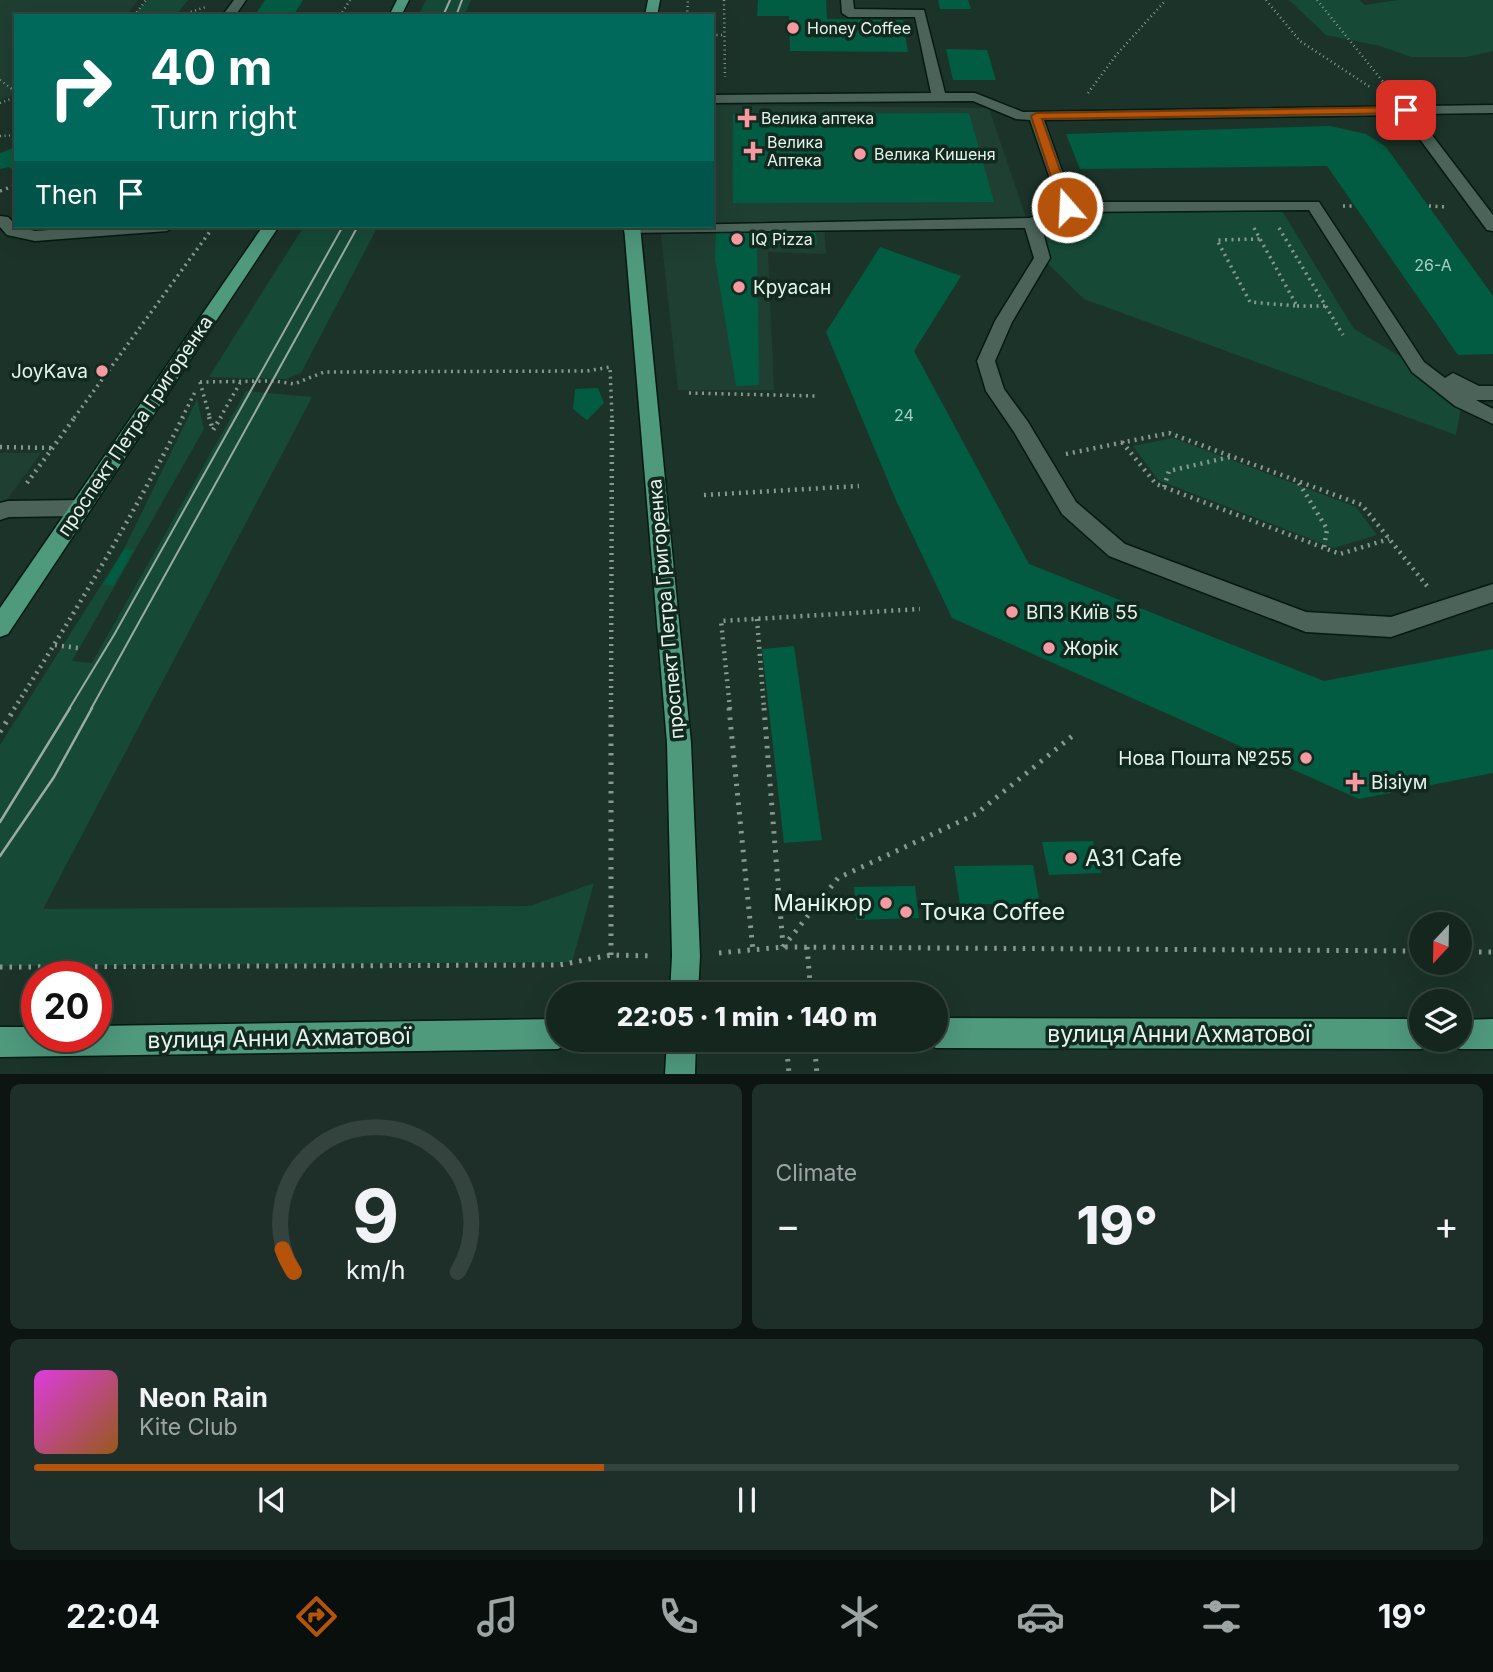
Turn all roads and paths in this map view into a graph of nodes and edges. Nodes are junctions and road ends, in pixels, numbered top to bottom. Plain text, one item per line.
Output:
1 (724, 0) edge
2 (847, 0) edge
3 (929, 0) edge
4 (1166, 0) edge
5 (1266, 0) edge
6 (1317, 0) edge
7 (207, 6) dead end
8 (920, 13) junction
9 (184, 14) edge
10 (714, 35) edge
11 (724, 35) junction
12 (0, 80) edge
13 (14, 93) edge
14 (939, 97) junction
15 (719, 99) edge
16 (1493, 109) edge
17 (1406, 110) junction
18 (1036, 116) junction
19 (1072, 116) junction
20 (1067, 207) junction
21 (5, 219) edge
22 (1032, 223) junction
23 (1278, 226) dead end
24 (1493, 226) edge
25 (714, 227) edge
26 (1254, 227) dead end
27 (141, 228) edge
28 (213, 228) edge
29 (270, 228) edge
30 (632, 228) edge
31 (1260, 239) junction
32 (1297, 306) junction
33 (1326, 306) junction
34 (1343, 335) dead end
35 (1410, 356) junction
36 (200, 382) junction
37 (241, 383) junction
38 (689, 393) dead end
39 (1493, 393) edge
40 (816, 396) dead end
41 (1493, 417) edge
42 (1122, 442) junction
43 (0, 447) edge
44 (52, 448) junction
45 (1232, 457) junction
46 (1039, 459) junction
47 (1298, 481) junction
48 (859, 486) dead end
49 (1164, 487) junction
50 (704, 495) dead end
51 (79, 508) junction
52 (4, 510) edge
53 (1389, 539) junction
54 (1324, 548) junction
55 (1493, 593) edge
56 (1446, 608) junction
57 (920, 609) dead end
58 (757, 619) junction
59 (0, 627) edge
60 (55, 645) junction
61 (78, 648) dead end
62 (0, 732) edge
63 (1076, 733) dead end
64 (783, 947) junction
65 (807, 947) junction
66 (754, 951) junction
67 (1409, 951) edge
68 (1472, 952) edge
69 (1493, 952) edge
70 (611, 955) junction
71 (686, 956) junction
72 (0, 967) edge
73 (685, 982) edge
74 (810, 982) edge
75 (546, 1034) edge
76 (948, 1034) edge
77 (1409, 1034) edge
78 (1472, 1034) edge
79 (1493, 1034) edge
80 (0, 1042) edge
81 (681, 1052) edge
82 (787, 1052) edge
83 (815, 1052) edge
84 (680, 1073) edge
85 (789, 1073) edge
86 (817, 1073) edge

1 - 11 path
2 - 8 lane
3 - 8 lane
4 - 19 path
5 - 17 path
6 - 17 path
7 - 9 path
8 - 14 lane
10 - 11 path
11 - 15 path
12 - 13 path
14 - 15 lane
14 - 18 lane
16 - 17 lane
17 - 19 lane
17 - 24 lane
18 - 19 lane
18 - 20 lane
20 - 22 lane
20 - 35 lane
21 - 27 lane
22 - 25 lane
22 - 46 lane
23 - 33 path
26 - 31 path
28 - 44 path
29 - 51 main road, проспект Петра Григоренка
30 - 71 main road, проспект Петра Григоренка
31 - 32 path
31 - 32 path
32 - 33 path
33 - 34 path
35 - 39 lane
35 - 41 lane
36 - 37 path
36 - 37 path
36 - 60 path
37 - 70 path
38 - 40 path
42 - 45 path
42 - 46 path
42 - 49 path
43 - 44 path
44 - 52 path
45 - 47 path
45 - 49 path
46 - 56 lane
47 - 53 path
47 - 54 path
48 - 50 path
49 - 54 path
51 - 52 lane
51 - 59 main road, проспект Петра Григоренка
53 - 54 path
53 - 56 path
55 - 56 lane
57 - 58 path
58 - 64 path
58 - 66 path
60 - 61 path
60 - 62 path
63 - 64 path
64 - 65 path
64 - 66 path
65 - 67 path
65 - 74 path
66 - 71 path
68 - 69 path
70 - 71 path
70 - 72 path
71 - 73 main road, проспект Петра Григоренка
75 - 80 main road, вулиця Анни Ахматової
76 - 77 main road, вулиця Анни Ахматової
78 - 79 main road
81 - 84 main road
82 - 85 path
83 - 86 path

